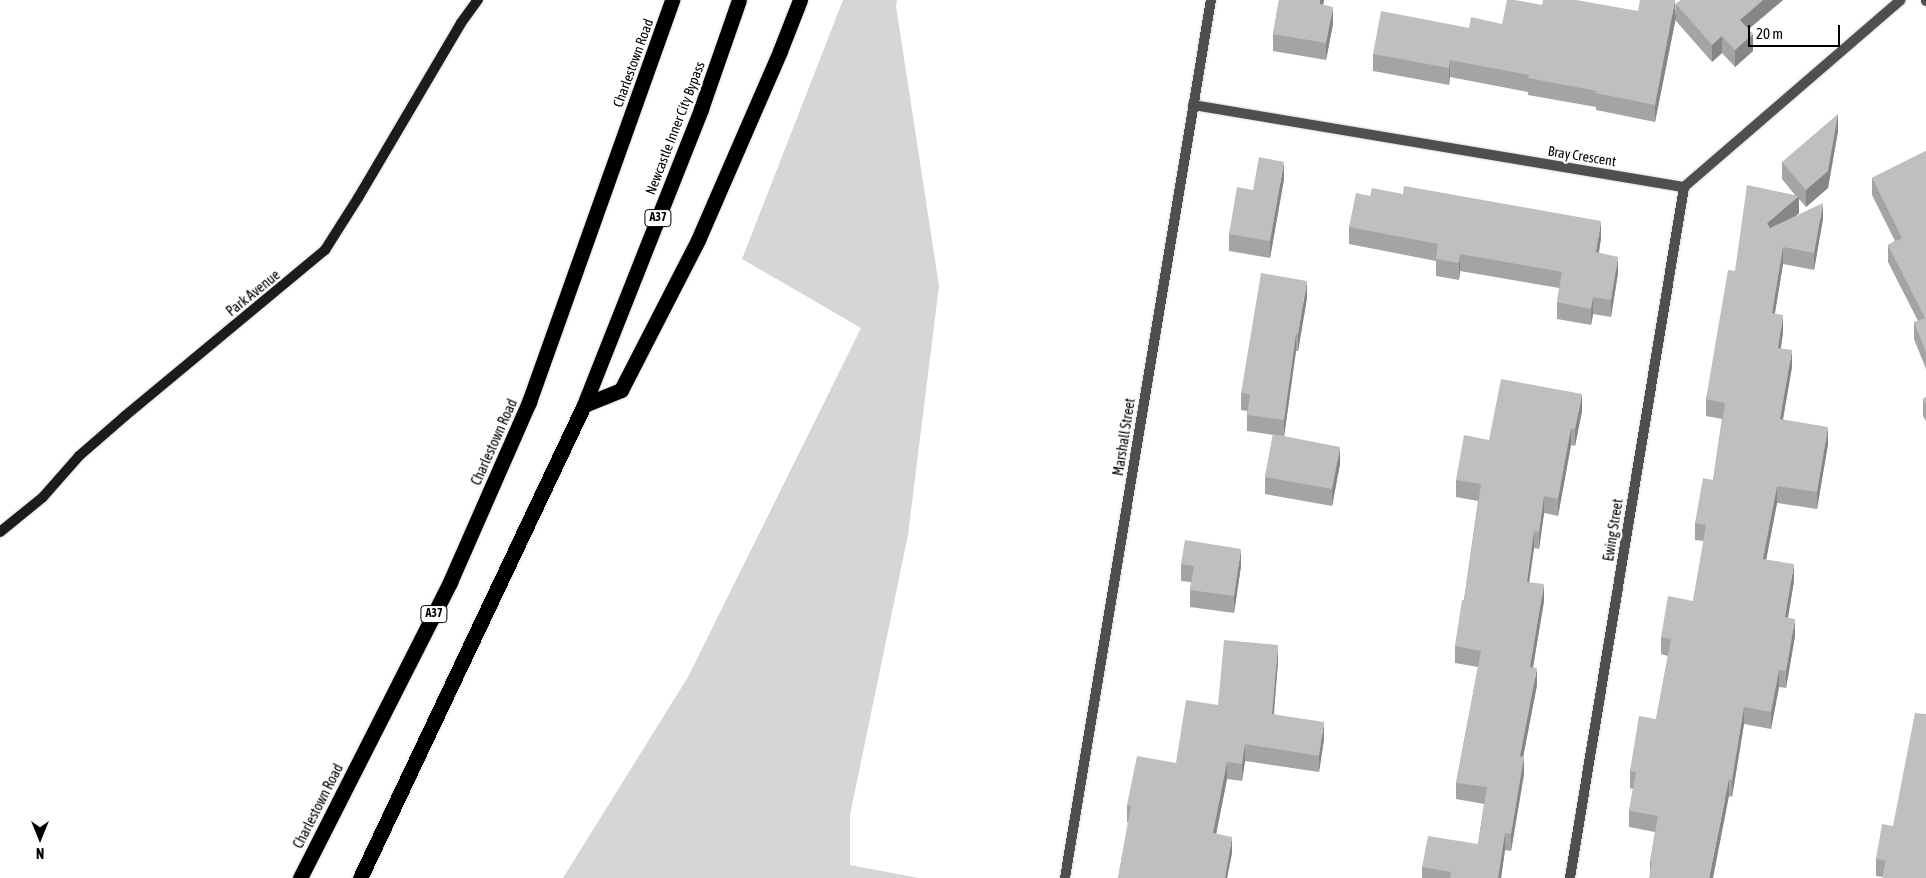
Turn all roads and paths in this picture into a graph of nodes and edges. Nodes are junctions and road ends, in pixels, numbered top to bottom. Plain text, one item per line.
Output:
1 (470, 0) edge
2 (478, 0) edge
3 (672, 0) edge
4 (739, 0) edge
5 (800, 0) edge
6 (1212, 0) edge
7 (1900, 0) edge
8 (461, 23) junction
9 (1193, 105) junction
10 (1684, 187) junction
11 (584, 406) junction
12 (0, 532) edge
13 (300, 878) edge
14 (360, 878) edge
15 (1065, 878) edge
16 (1570, 878) edge

1 - 8 main road, Park Avenue
2 - 8 main road, Park Avenue
3 - 13 highway, Charlestown Road / A37
4 - 11 highway, Newcastle Inner City Bypass / A37
5 - 11 highway
6 - 9 street, Marshall Street
7 - 10 street
8 - 12 main road, Park Avenue
9 - 10 street, Bray Crescent
9 - 15 street, Marshall Street
10 - 16 street, Ewing Street
11 - 14 highway, A37

